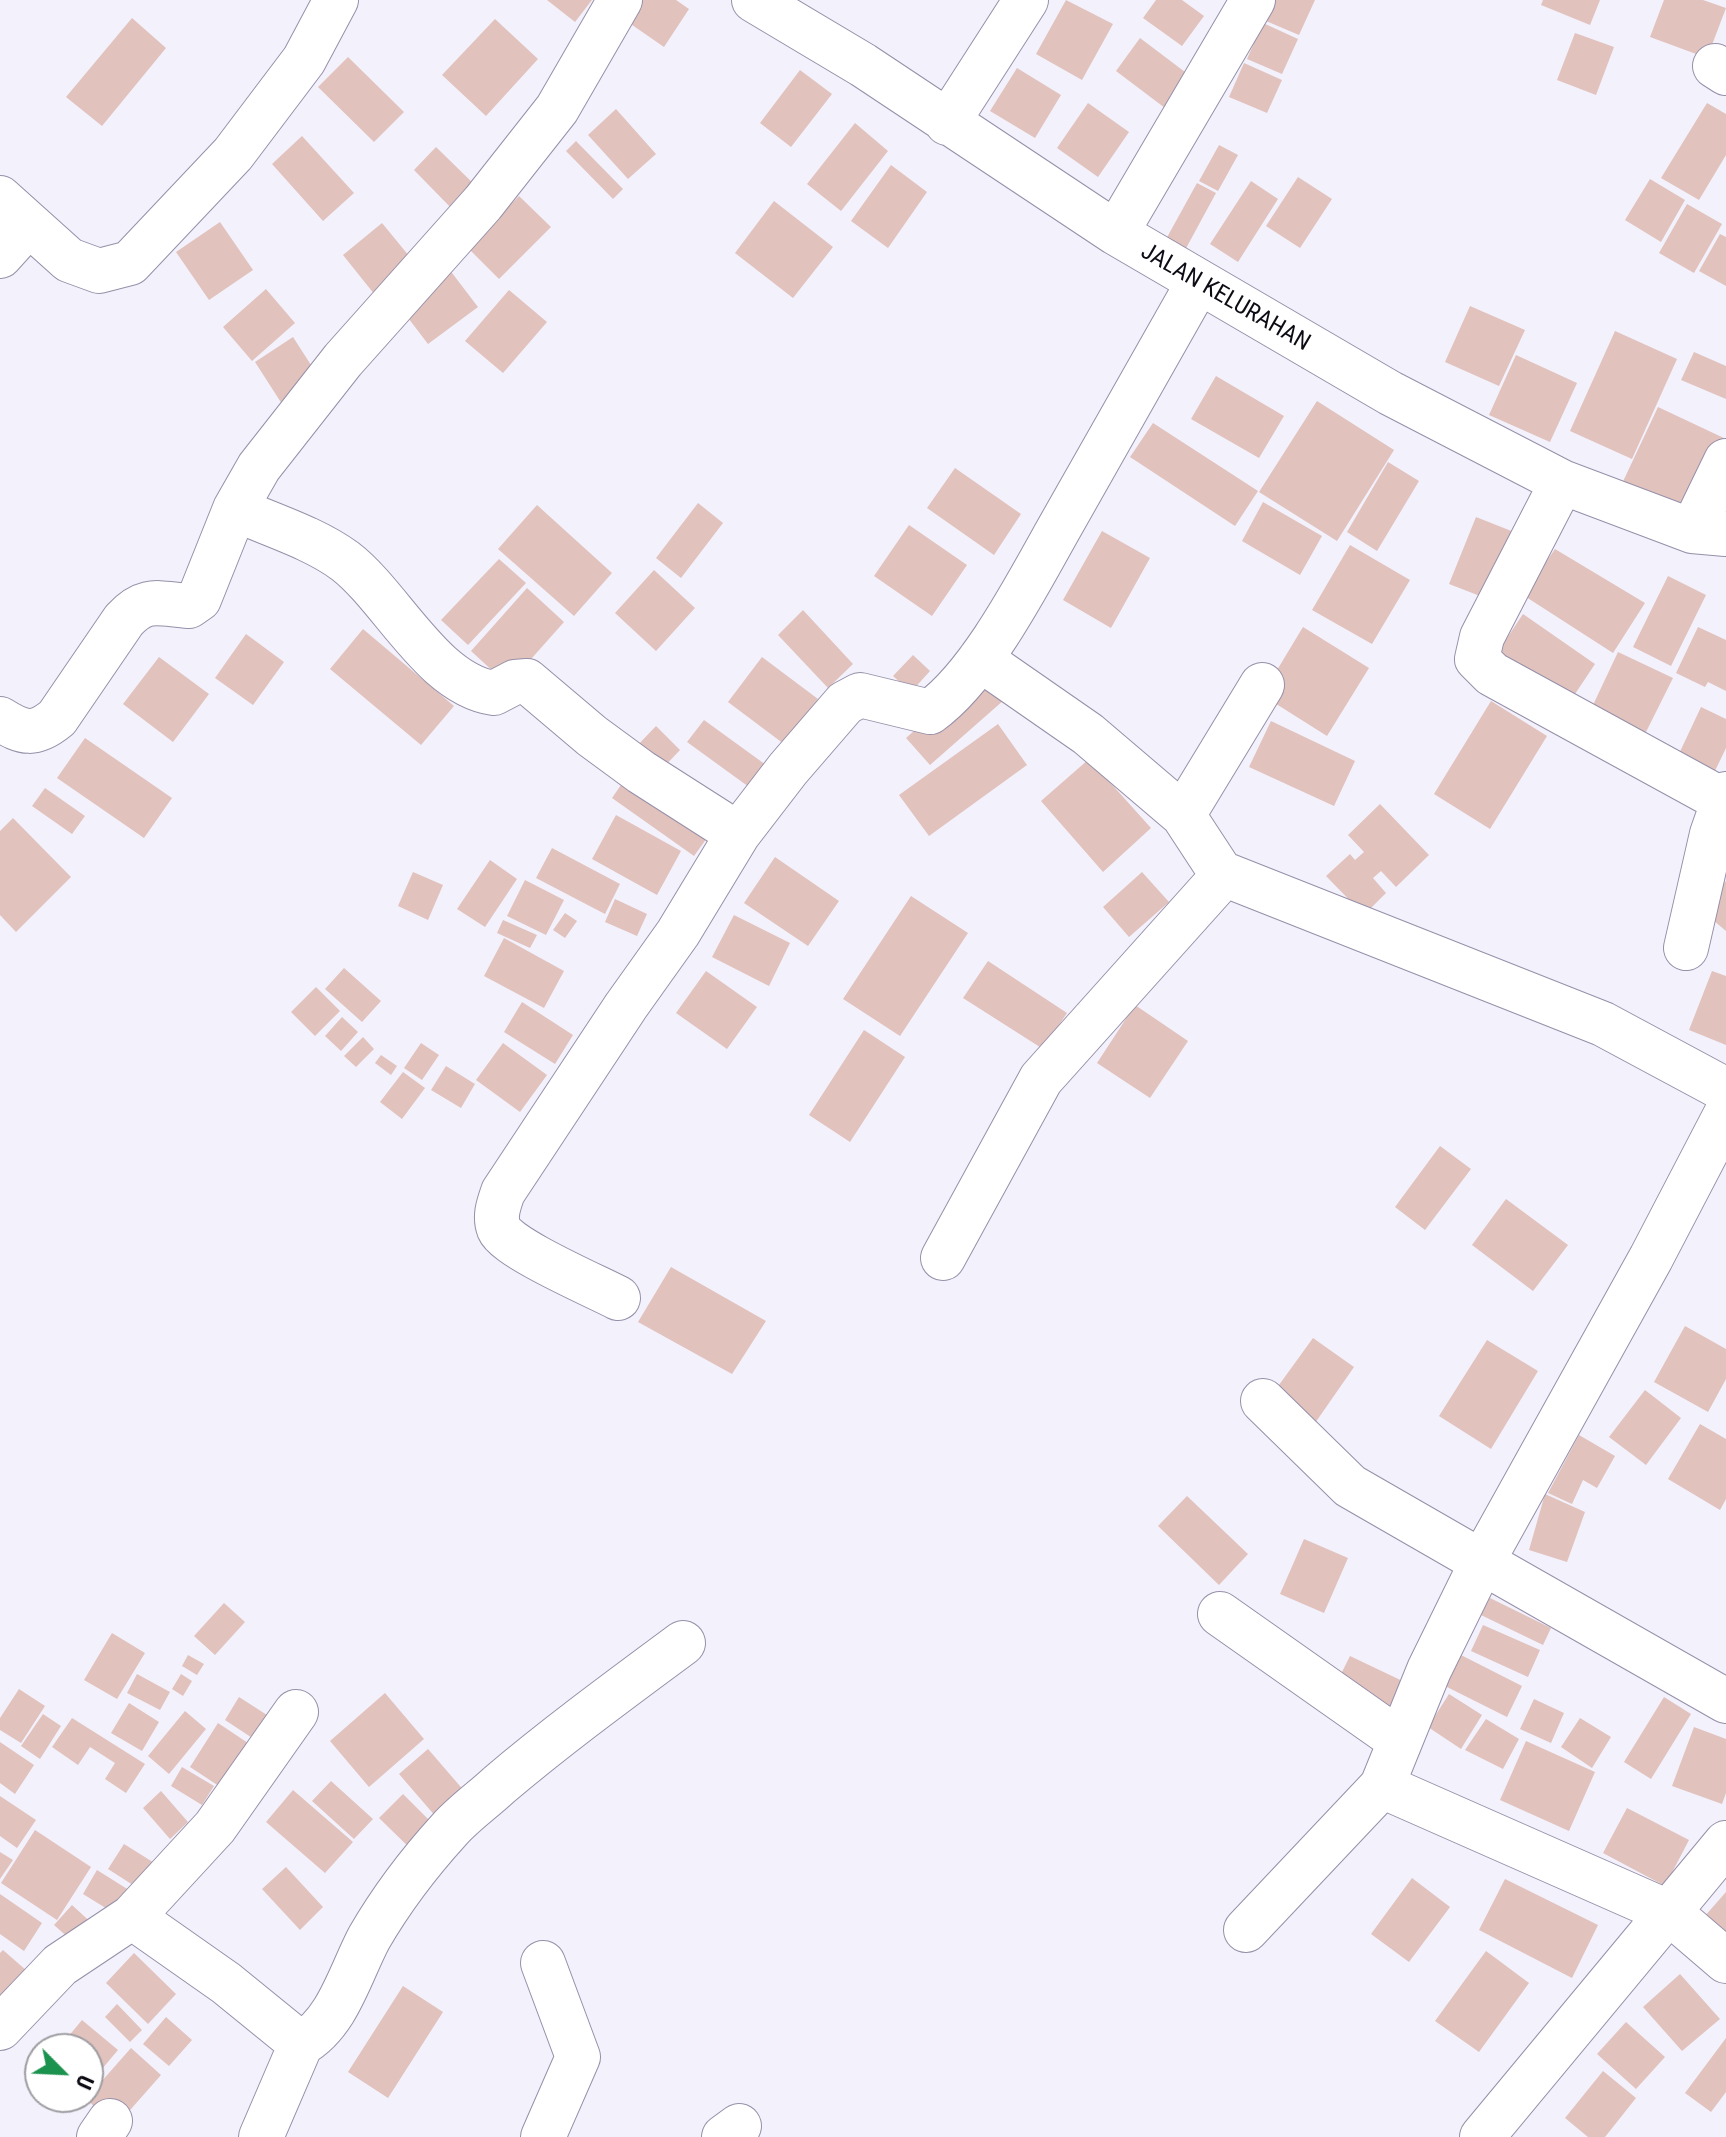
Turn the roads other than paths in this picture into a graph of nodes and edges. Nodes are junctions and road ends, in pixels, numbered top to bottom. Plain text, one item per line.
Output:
1 (336, 0) edge
2 (620, 0) edge
3 (754, 0) edge
4 (1026, 0) edge
5 (1253, 0) edge
6 (947, 123) junction
7 (9, 226) edge
8 (1116, 233) junction
9 (1198, 283) junction
10 (1726, 461) edge
11 (1562, 482) junction
12 (235, 509) junction
13 (1709, 532) edge
14 (980, 659) junction
15 (1262, 685) dead end
16 (0, 719) edge
17 (1725, 798) edge
18 (1183, 815) junction
19 (738, 834) junction
20 (1221, 873) junction
21 (1686, 948) dead end
22 (1726, 1090) edge
23 (1726, 1114) edge
24 (943, 1258) dead end
25 (618, 1298) dead end
26 (1263, 1401) dead end
27 (1482, 1562) junction
28 (1220, 1614) dead end
29 (683, 1643) dead end
30 (1726, 1701) edge
31 (296, 1712) dead end
32 (1399, 1740) junction
33 (1382, 1786) junction
34 (1726, 1843) edge
35 (1670, 1913) junction
36 (132, 1917) junction
37 (1246, 1930) dead end
38 (1726, 1961) edge
39 (543, 1963) dead end
40 (0, 2028) edge
41 (301, 2044) junction
42 (261, 2137) edge
43 (543, 2137) edge
44 (1482, 2137) edge

1 - 7 street
2 - 12 street
3 - 6 street, JALAN KELURAHAN
4 - 6 street
5 - 8 street
6 - 8 street, JALAN KELURAHAN
8 - 9 street, JALAN KELURAHAN
9 - 11 street, JALAN KELURAHAN
9 - 14 street
10 - 13 street
11 - 13 street, JALAN KELURAHAN
11 - 17 street
12 - 16 street
12 - 19 street
14 - 18 street
14 - 19 street
15 - 18 street
17 - 21 street
18 - 20 street
19 - 25 street
20 - 22 street
20 - 24 street
23 - 27 street
26 - 27 street
27 - 30 street
27 - 32 street
28 - 32 street
29 - 41 street
31 - 36 street
32 - 33 street
33 - 35 street
33 - 37 street
34 - 35 street
35 - 38 street
35 - 44 street
36 - 40 street
36 - 41 street
39 - 43 street
41 - 42 street

